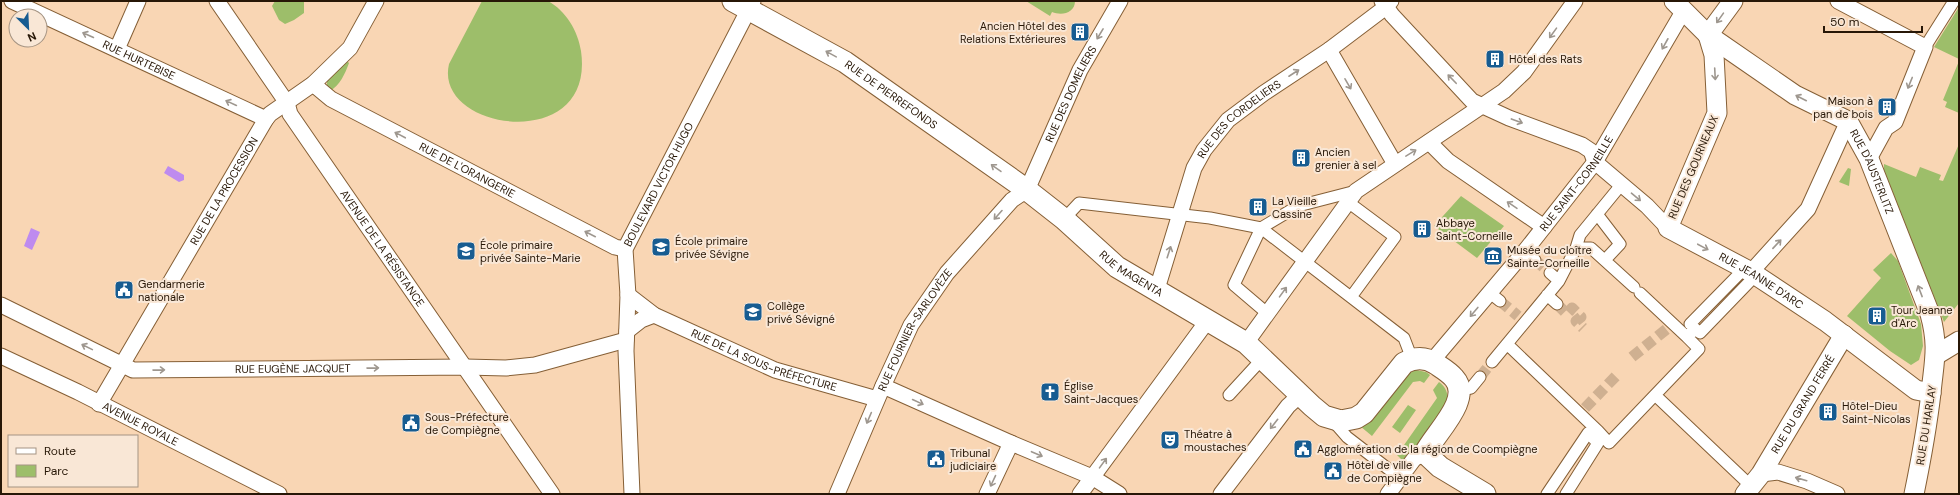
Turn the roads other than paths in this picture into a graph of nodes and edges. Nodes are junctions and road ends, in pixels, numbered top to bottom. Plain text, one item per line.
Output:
1 (12, 1) edge
2 (138, 1) edge
3 (217, 1) edge
4 (376, 1) edge
5 (1120, 1) edge
6 (1575, 1) edge
7 (1733, 1) edge
8 (1838, 1) edge
9 (1954, 1) edge
10 (1386, 2) edge
11 (745, 4) edge
12 (1679, 5) edge
13 (1708, 35) junction
14 (1925, 47) junction
15 (117, 49) junction
16 (1329, 50) junction
17 (313, 84) junction
18 (287, 103) junction
19 (1481, 106) junction
20 (266, 119) junction
21 (1848, 122) junction
22 (1429, 142) junction
23 (1869, 159) junction
24 (1595, 162) junction
25 (1395, 164) junction
26 (1621, 185) junction
27 (1027, 190) junction
28 (1352, 196) junction
29 (1180, 214) junction
30 (1597, 214) junction
31 (1064, 219) junction
32 (1544, 227) junction
33 (1260, 228) junction
34 (1668, 228) junction
35 (1576, 248) junction
36 (625, 249) junction
37 (1605, 260) junction
38 (1306, 262) junction
39 (1750, 272) junction
40 (1550, 273) tunnel mouth
41 (1559, 280) junction
42 (1157, 289) junction
43 (628, 295) junction
44 (1547, 295) junction
45 (1351, 297) junction
46 (1557, 304) tunnel mouth
47 (1652, 304) junction
48 (1, 305) edge
49 (1268, 314) junction
50 (654, 315) junction
51 (1208, 320) junction
52 (1668, 328) dead end
53 (1844, 335) junction
54 (626, 336) junction
55 (1687, 337) junction
56 (1959, 341) edge
57 (1246, 343) junction
58 (1507, 344) junction
59 (1936, 355) junction
60 (1, 356) edge
61 (1263, 358) junction
62 (1422, 360) junction
63 (1492, 362) tunnel mouth
64 (122, 365) junction
65 (465, 367) junction
66 (1480, 377) tunnel mouth
67 (1460, 390) junction
68 (880, 392) junction
69 (1931, 392) junction
70 (1229, 395) dead end
71 (1300, 395) junction
72 (1655, 395) junction
73 (98, 404) junction
74 (1332, 419) junction
75 (1595, 435) junction
76 (1011, 443) junction
77 (1425, 453) junction
78 (1092, 477) junction
79 (1400, 478) junction
80 (1753, 485) edge
81 (279, 494) edge
82 (552, 494) edge
83 (632, 494) edge
84 (837, 494) edge
85 (987, 494) edge
86 (1080, 494) edge
87 (1118, 494) edge
88 (1221, 494) edge
89 (1388, 494) edge
90 (1485, 494) edge
91 (1547, 494) edge
92 (1566, 494) edge
93 (1837, 494) edge
94 (1914, 494) edge

15 -> 1 street, RUE HURTEBISE
2 - 15 street
3 - 18 street, AVENUE DE LA RÉSISTANCE
4 - 17 street, RUE DE LA PROCESSION
5 -> 27 street, RUE DES DOMELIERS
6 -> 19 street
7 -> 13 street
8 - 14 street
9 - 14 street
10 - 16 street, RUE DES CORDELIERS
19 -> 10 street, RUE JEANNE D'ARC
27 -> 11 main road, RUE DE PIERREFONDS
11 - 36 street, BOULEVARD VICTOR HUGO
12 - 13 street, RUE D'AUSTERLITZ
12 -> 24 street, RUE SAINT-CORNEILLE
21 -> 13 street, RUE D'AUSTERLITZ
13 -> 34 street, RUE DES GOURNEAUX
14 -> 23 street
20 -> 15 street, RUE HURTEBISE
16 -> 25 street
29 -> 16 street, RUE DES CORDELIERS
17 - 18 street, RUE DE LA PROCESSION
36 -> 17 street, RUE DE L'ORANGERIE
18 - 20 street, RUE DE LA PROCESSION
18 - 65 street, AVENUE DE LA RÉSISTANCE
19 - 22 street
19 -> 24 street, RUE JEANNE D'ARC
20 - 64 street, RUE DE LA PROCESSION
21 - 23 street, RUE D'AUSTERLITZ
39 -> 21 street
25 -> 22 street
32 -> 22 street
59 -> 23 street, RUE D'AUSTERLITZ
24 - 26 street, RUE JEANNE D'ARC
24 - 32 street, RUE SAINT-CORNEILLE
25 - 28 street
26 - 30 street
26 -> 34 street, RUE JEANNE D'ARC
27 - 31 main road, RUE MAGENTA
27 -> 68 street, RUE FOURNIER-SARLOVÈZE
28 - 33 street
28 - 38 street
28 - 45 street
29 - 31 street
29 - 33 street
42 -> 29 street, RUE DES CORDELIERS
30 - 35 street
30 - 37 street
31 - 42 main road, RUE MAGENTA
32 -> 62 street, RUE SAINT-CORNEILLE
33 - 38 street
33 - 49 street
34 -> 39 street, RUE JEANNE D'ARC
35 - 37 street
35 - 41 street
36 - 43 street, BOULEVARD VICTOR HUGO
37 - 47 street
38 - 45 street
49 -> 38 street
39 - 53 street, RUE JEANNE D'ARC
39 - 55 street
40 - 41 street
41 - 44 street
42 - 51 main road, RUE MAGENTA
43 - 50 street, RUE DE LA SOUS-PRÉFECTURE
43 - 54 street, BOULEVARD VICTOR HUGO
44 - 46 street
44 - 58 street
45 - 62 street
47 - 52 street
47 - 55 street
64 -> 48 street, RUE EUGÈNE JACQUET
49 - 57 street
50 - 54 street
50 - 68 street, RUE DE LA SOUS-PRÉFECTURE
51 - 57 main road, RUE MAGENTA
78 -> 51 street
53 - 69 street, RUE JEANNE D'ARC
53 - 80 street, RUE DU GRAND FERRÉ
54 - 65 street
54 - 83 street, BOULEVARD VICTOR HUGO
55 - 72 street
56 - 59 street
57 - 61 main road, RUE MAGENTA
58 - 63 street
58 - 75 street
59 - 69 street, RUE DU HARLAY
60 - 73 street, AVENUE ROYALE
61 - 70 street
61 - 71 main road, RUE MAGENTA
62 - 67 main road
62 - 74 main road
64 -> 65 street, RUE EUGÈNE JACQUET
64 - 73 street, RUE DE LA PROCESSION
65 - 82 street, AVENUE DE LA RÉSISTANCE
66 - 67 street
67 - 77 main road
68 -> 76 street, RUE DE LA SOUS-PRÉFECTURE
68 -> 84 street, RUE FOURNIER-SARLOVÈZE
69 - 94 street, RUE DU HARLAY
71 - 74 main road, RUE MAGENTA
71 -> 88 street
72 - 75 street
72 - 80 street
73 - 81 street, AVENUE ROYALE
74 - 79 street
75 - 91 street
75 - 92 street
76 -> 78 street, RUE DE LA SOUS-PRÉFECTURE
76 -> 85 street
77 - 79 street
77 - 90 main road
78 - 86 street
78 - 87 street, RUE DE LA SOUS-PRÉFECTURE
79 - 89 street
93 -> 80 street

